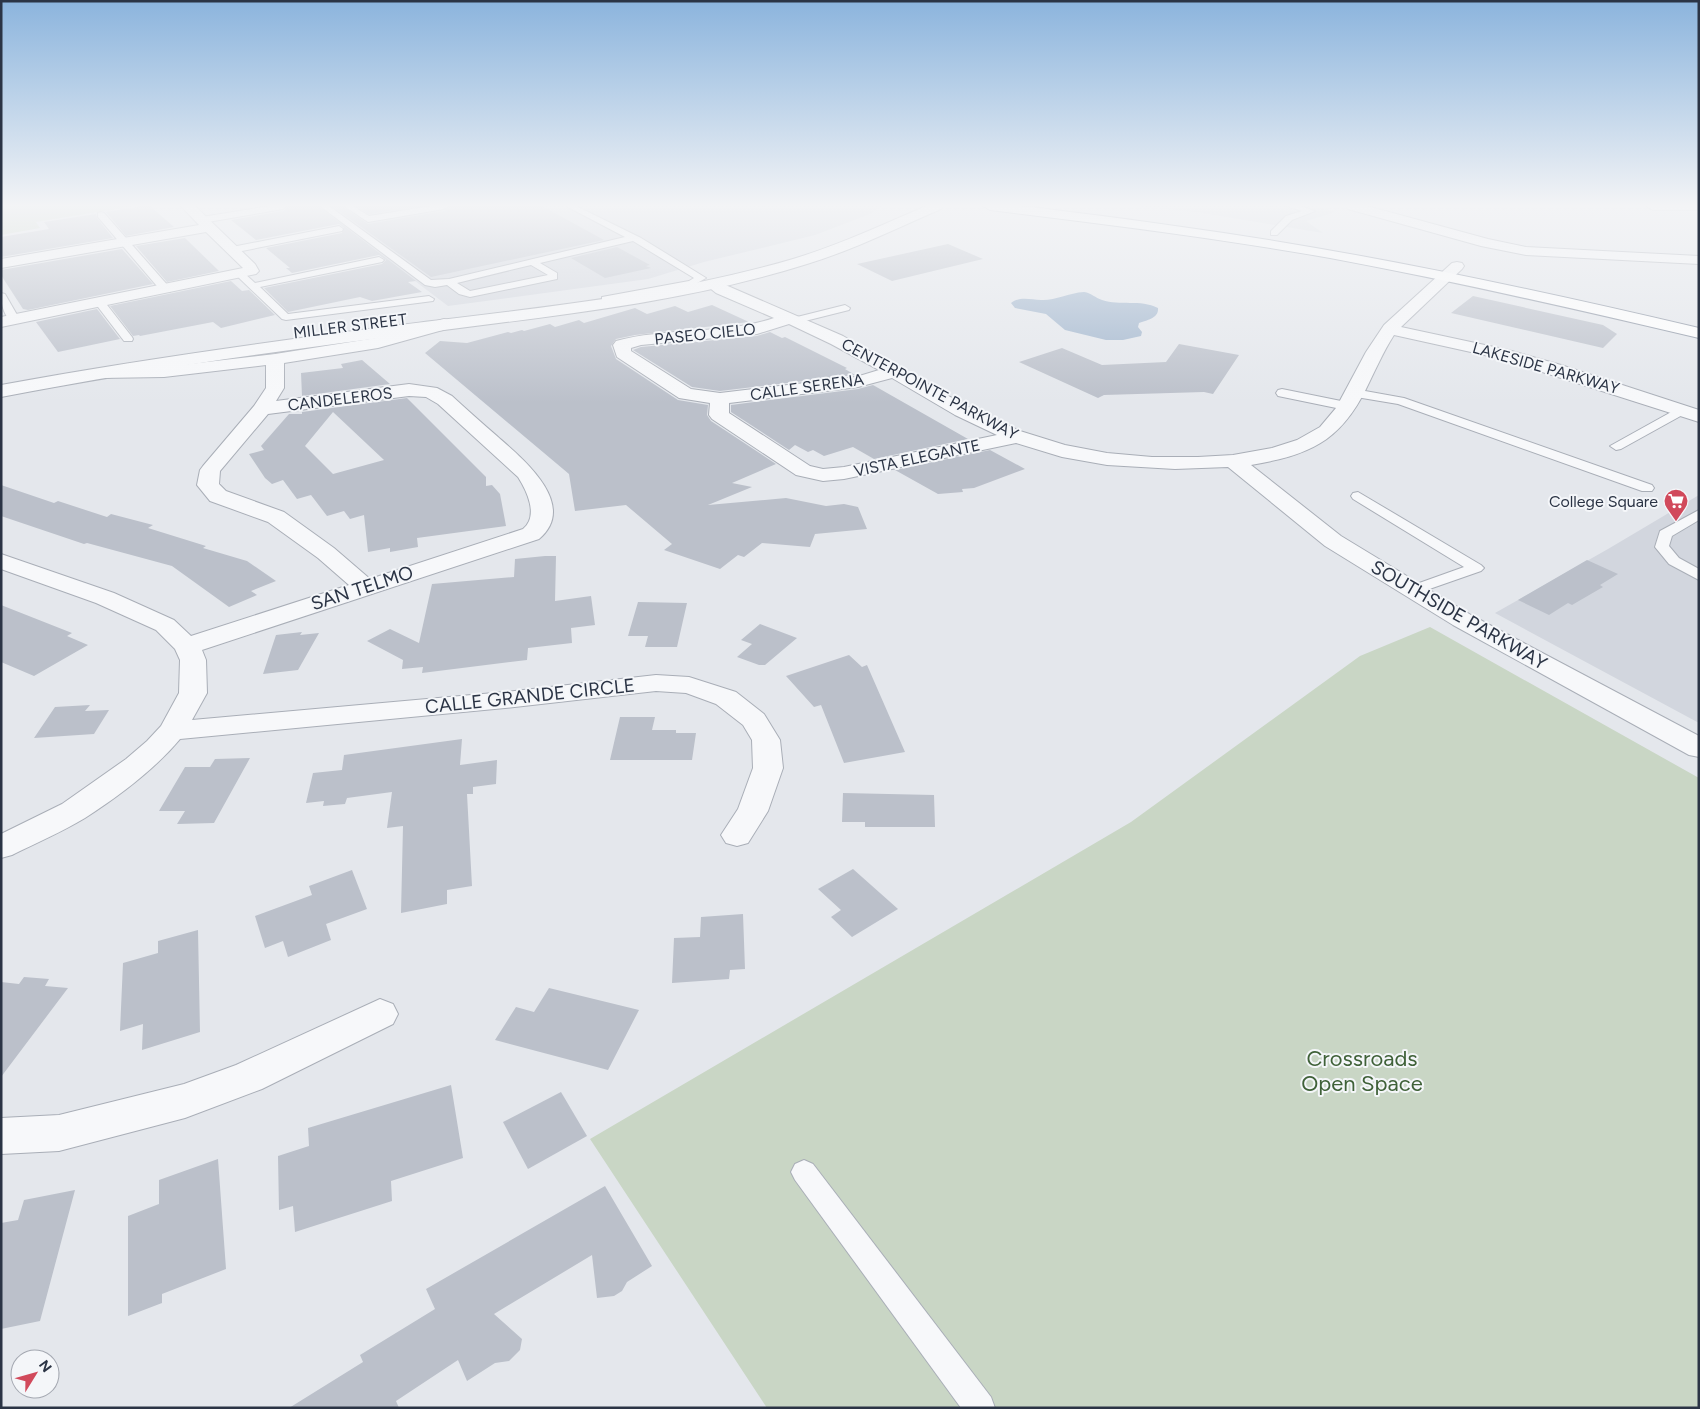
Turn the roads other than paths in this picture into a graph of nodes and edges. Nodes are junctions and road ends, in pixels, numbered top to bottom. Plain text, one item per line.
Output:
1 (150, 272) edge
2 (250, 272) edge
3 (289, 272) edge
4 (413, 272) edge
5 (492, 272) edge
6 (549, 272) edge
7 (692, 272) edge
8 (731, 272) edge
9 (750, 272) edge
10 (1450, 272) edge
11 (1454, 272) edge
12 (1455, 272) edge
13 (249, 277) junction
14 (707, 280) junction
15 (449, 282) junction
16 (166, 290) junction
17 (1, 296) edge
18 (429, 299) dead end
19 (100, 303) junction
20 (845, 308) dead end
21 (1681, 314) dead end
22 (790, 320) junction
23 (8, 321) edge
24 (444, 324) junction
25 (1390, 329) junction
26 (1699, 333) edge
27 (128, 339) dead end
28 (622, 344) joint
29 (275, 359) junction
30 (99, 372) junction
31 (892, 372) junction
32 (1, 379) edge
33 (1, 391) edge
34 (1282, 393) dead end
35 (720, 399) junction
36 (1350, 399) junction
37 (262, 409) junction
38 (1690, 413) edge
39 (1017, 436) junction
40 (1616, 446) dead end
41 (1234, 461) junction
42 (1647, 488) dead end
43 (1358, 496) dead end
44 (1699, 514) edge
45 (537, 529) joint
46 (1, 561) edge
47 (1699, 576) edge
48 (365, 587) junction
49 (1413, 590) junction
50 (187, 646) junction
51 (172, 731) junction
52 (1699, 748) edge
53 (737, 835) dead end
54 (1, 847) edge
55 (380, 1014) dead end
56 (1, 1136) edge
57 (804, 1172) dead end
58 (980, 1408) edge

1 - 16 lane
2 - 13 street
3 - 13 lane
4 - 15 lane
5 - 15 lane
6 - 15 lane
7 - 14 lane
8 - 14 street, MILLER STREET
9 - 14 street, MILLER STREET
10 - 25 street, CENTERPOINTE PARKWAY
11 - 26 highway
12 - 21 highway
13 - 16 street
13 - 18 lane
14 - 22 street, CENTERPOINTE PARKWAY
14 - 24 street, MILLER STREET
14 - 32 street, MILLER STREET
16 - 19 street
17 - 23 lane
19 - 23 street
19 - 27 lane
20 - 22 lane
22 - 28 street, PASEO CIELO
22 - 31 street, CENTERPOINTE PARKWAY
24 - 29 street, MILLER STREET
24 - 30 street, MILLER STREET
25 - 36 street, CENTERPOINTE PARKWAY
25 - 38 street, LAKESIDE PARKWAY
28 - 35 street, CALLE SERENA
29 - 30 street, MILLER STREET
29 - 37 street
30 - 33 street, MILLER STREET
31 - 35 street, CALLE SERENA
31 - 39 street, CENTERPOINTE PARKWAY
34 - 36 lane
35 - 39 street, VISTA ELEGANTE
36 - 41 street, CENTERPOINTE PARKWAY
36 - 42 lane
37 - 45 street, CANDELEROS
37 - 48 street
38 - 40 lane
39 - 41 street, CENTERPOINTE PARKWAY
41 - 49 street, SOUTHSIDE PARKWAY
43 - 49 lane
44 - 47 lane
45 - 48 street, SAN TELMO
46 - 50 street
48 - 50 street, SAN TELMO
49 - 52 street, SOUTHSIDE PARKWAY
50 - 51 street
51 - 53 street, CALLE GRANDE CIRCLE
51 - 54 street
55 - 56 street
57 - 58 lane

